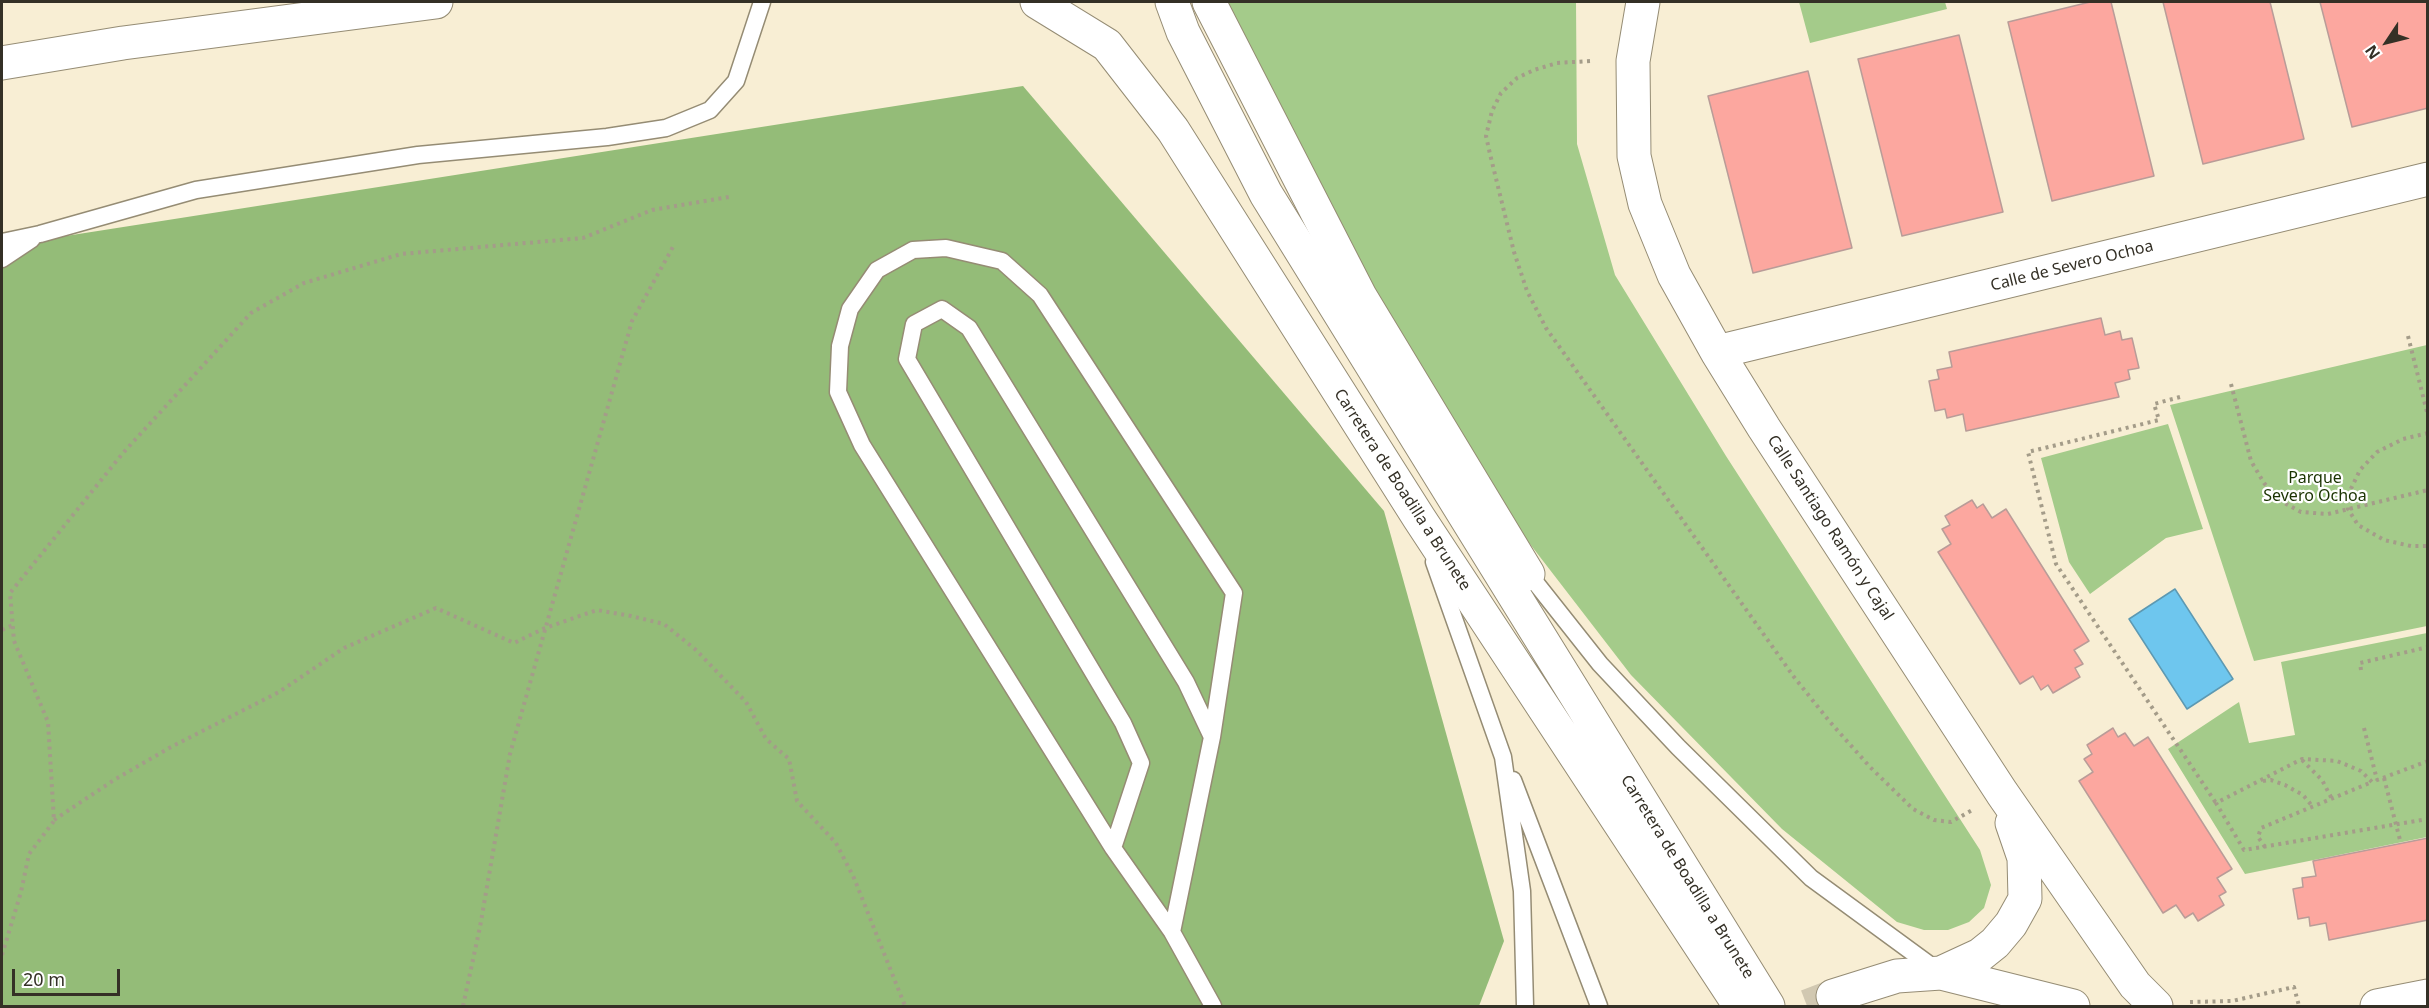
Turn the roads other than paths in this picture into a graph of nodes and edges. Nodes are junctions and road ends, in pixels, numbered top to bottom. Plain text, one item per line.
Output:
1 (436, 2) edge
2 (762, 2) edge
3 (1037, 2) edge
4 (1172, 2) edge
5 (1209, 2) edge
6 (1643, 2) edge
7 (2, 63) edge
8 (2427, 179) edge
9 (40, 234) junction
10 (2, 242) edge
11 (2, 259) edge
12 (1717, 352) junction
13 (1400, 412) junction
14 (1419, 518) junction
15 (1528, 574) junction
16 (1212, 737) junction
17 (1503, 757) junction
18 (2002, 793) junction
19 (1113, 848) junction
20 (1172, 932) junction
21 (1941, 973) junction
22 (1833, 996) tunnel mouth
23 (2427, 996) edge
24 (1213, 1006) edge
25 (1525, 1006) edge
26 (1599, 1006) edge
27 (1740, 1006) edge
28 (1768, 1006) edge
29 (1975, 1006) edge
30 (2073, 1006) edge
31 (2156, 1006) edge
32 (2377, 1006) edge

1 - 7 main road
2 - 9 lane
3 - 14 main road, Carretera de Boadilla a Brunete
4 - 13 main road, Carretera de Boadilla a Brunete
5 - 15 main road
6 - 12 main road, Calle Santiago Ramón y Cajal
8 - 12 main road, Calle de Severo Ochoa
9 - 10 lane
9 - 11 lane
12 - 18 main road, Calle Santiago Ramón y Cajal
13 - 15 lane
13 - 28 main road, Carretera de Boadilla a Brunete
14 - 17 lane
14 - 27 main road, Carretera de Boadilla a Brunete
15 - 21 lane
16 - 19 lane
16 - 19 lane
16 - 20 lane
17 - 25 lane
17 - 26 lane
18 - 21 main road
18 - 31 main road, Calle Santiago Ramón y Cajal
19 - 20 lane
20 - 24 lane
21 - 22 main road
21 - 29 main road
21 - 30 main road
23 - 32 main road

